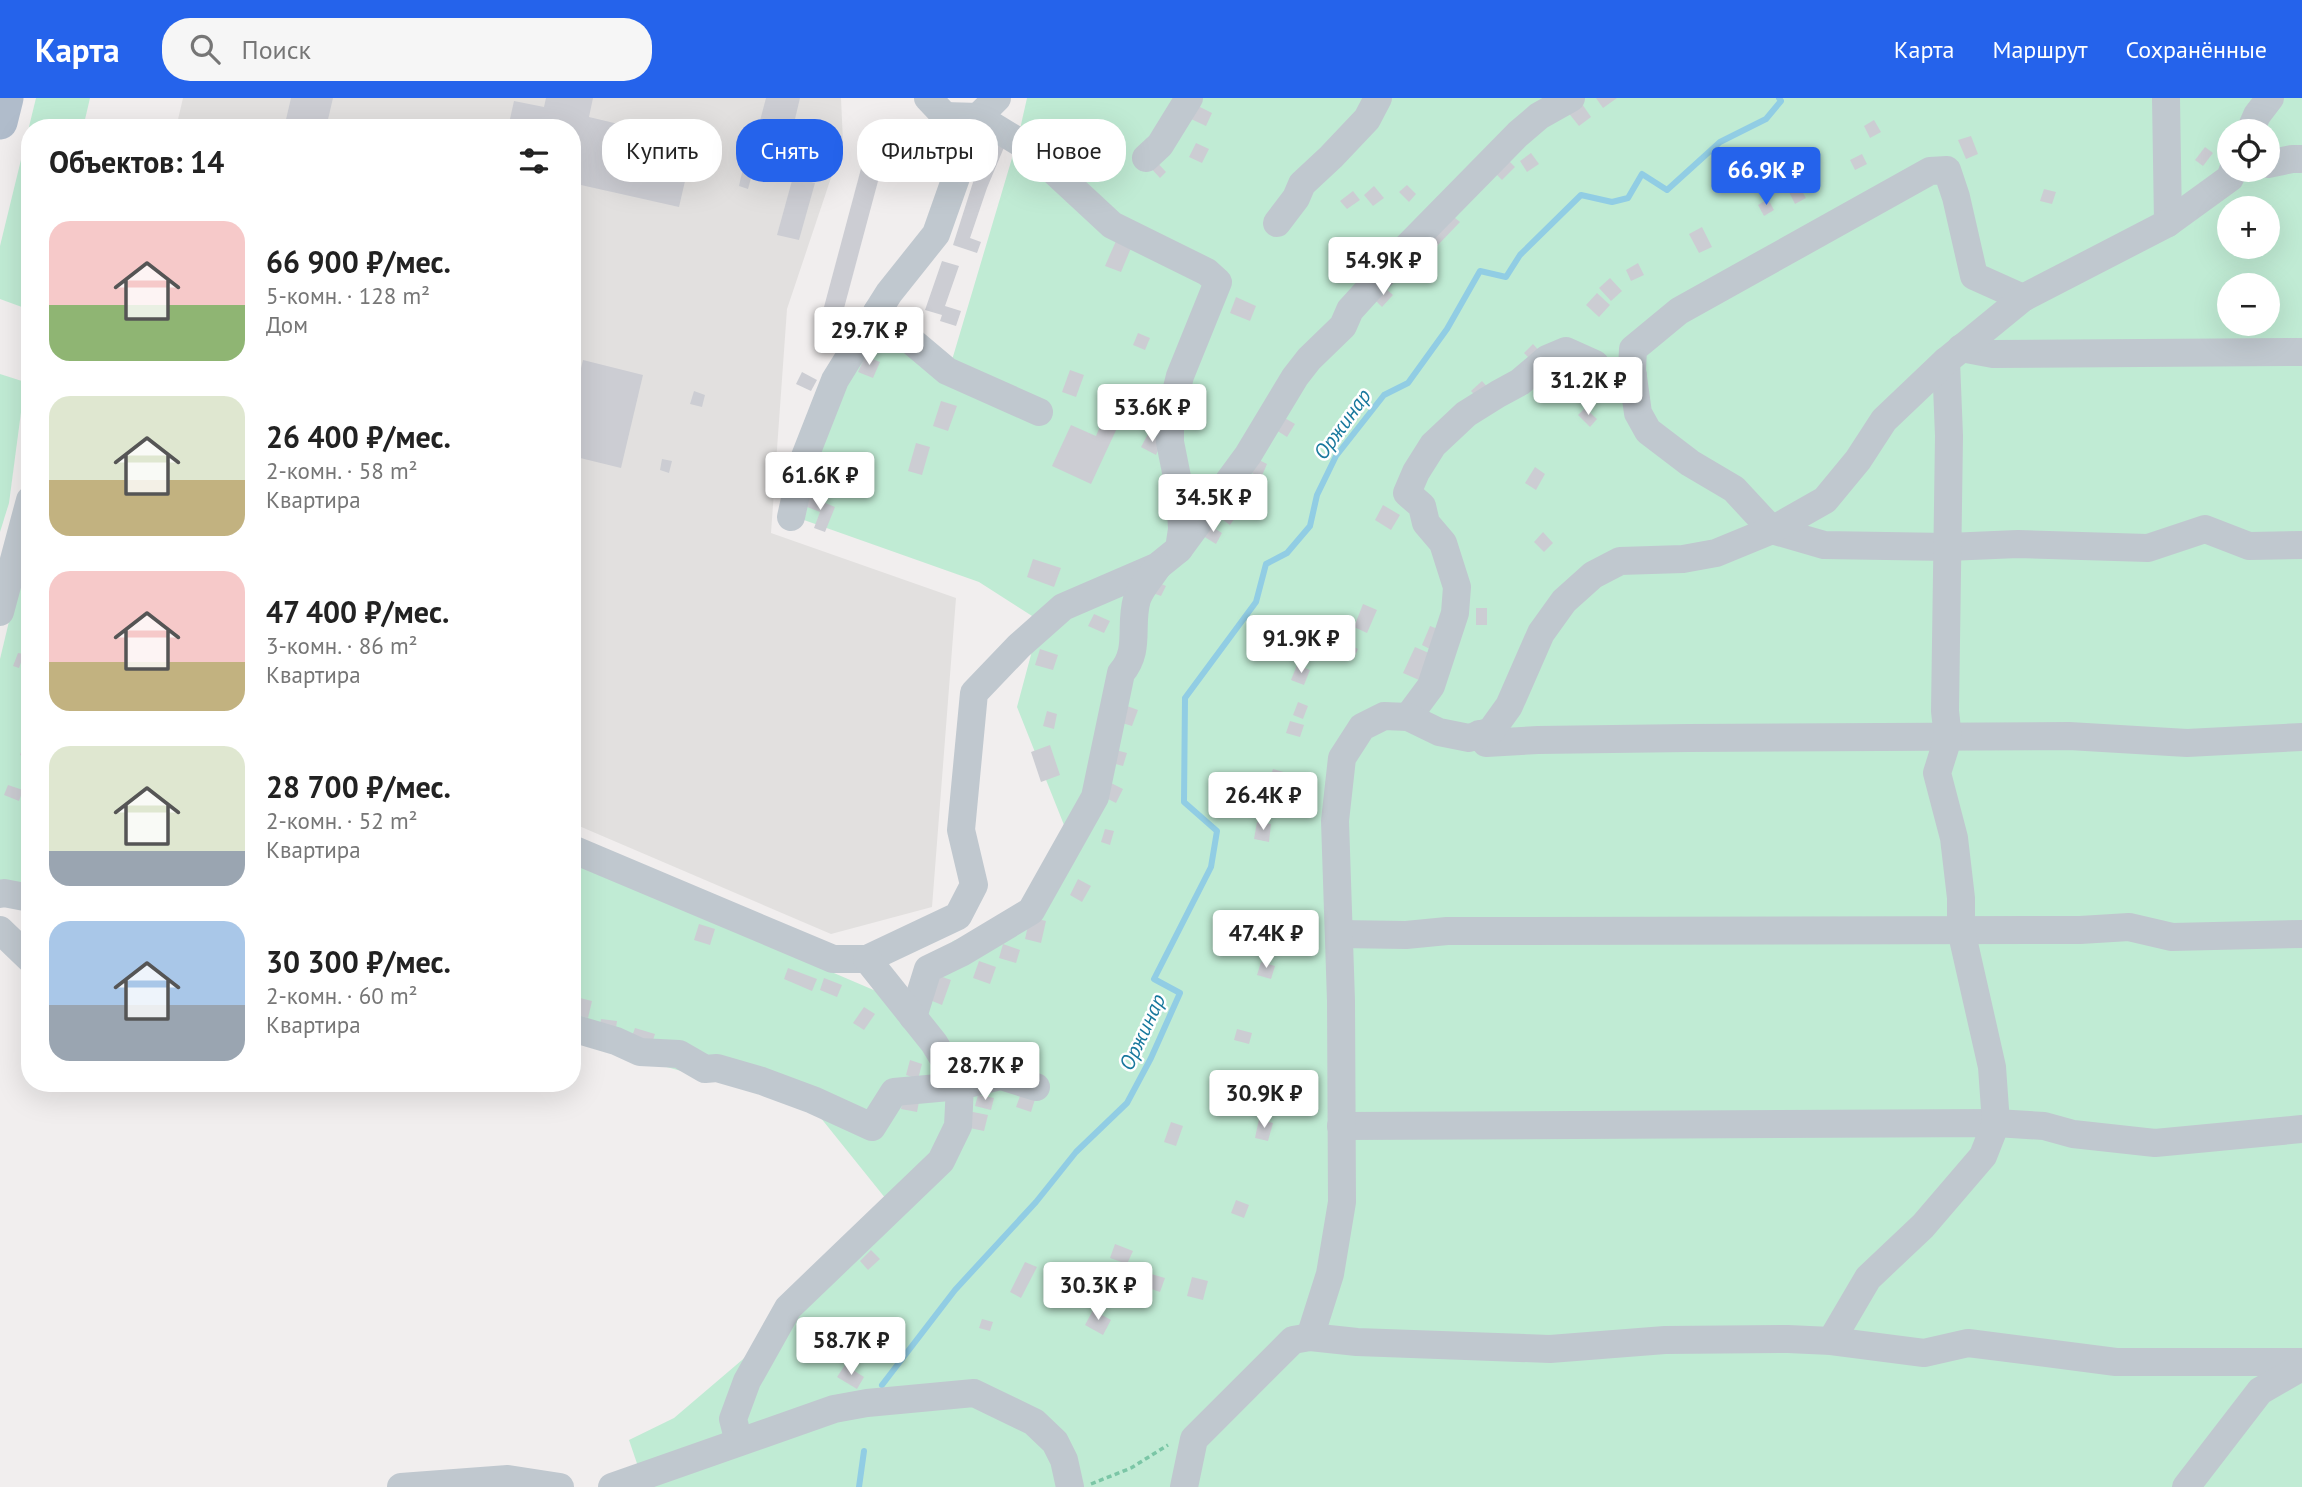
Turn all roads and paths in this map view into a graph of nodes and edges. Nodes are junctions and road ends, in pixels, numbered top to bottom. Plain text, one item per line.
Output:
1 (6, 98) edge
2 (1189, 98) edge
3 (1378, 98) edge
4 (1571, 98) edge
5 (2166, 98) edge
6 (2270, 98) edge
7 (936, 107) edge
8 (987, 107) edge
9 (2256, 119) edge
10 (0, 122) edge
11 (1146, 158) dead end
12 (2302, 159) edge
13 (2280, 162) edge
14 (2223, 182) edge
15 (1277, 223) dead end
16 (2168, 223) junction
17 (2023, 298) junction
18 (877, 312) junction
19 (2302, 352) edge
20 (1954, 355) junction
21 (1633, 376) junction
22 (1039, 412) dead end
23 (791, 517) dead end
24 (1772, 530) junction
25 (21, 534) edge
26 (2302, 545) edge
27 (1948, 547) junction
28 (1168, 557) junction
29 (0, 612) edge
30 (1408, 717) junction
31 (1479, 734) junction
32 (2302, 737) edge
33 (1948, 738) junction
34 (581, 853) edge
35 (0, 894) edge
36 (21, 896) edge
37 (0, 930) edge
38 (1961, 930) junction
39 (1339, 934) junction
40 (2302, 934) edge
41 (21, 950) edge
42 (867, 959) junction
43 (913, 1017) junction
44 (581, 1031) edge
45 (960, 1086) junction
46 (1036, 1087) dead end
47 (1996, 1123) junction
48 (1340, 1126) junction
49 (2302, 1129) edge
50 (1310, 1337) junction
51 (1831, 1341) junction
52 (2302, 1362) edge
53 (2302, 1367) edge
54 (1185, 1440) junction
55 (739, 1442) junction
56 (1070, 1483) edge
57 (401, 1487) edge
58 (559, 1487) edge
59 (612, 1487) edge
60 (1184, 1487) edge
61 (2186, 1487) edge

1 - 10 main road
2 - 11 street
3 - 15 street
4 - 28 street
5 - 16 street
6 - 9 street
7 - 8 street
7 - 18 street
8 - 28 street
12 - 13 street
14 - 16 street
16 - 17 street
17 - 20 street
17 - 21 street
18 - 22 street
18 - 23 street
19 - 20 street
20 - 24 street
20 - 27 street
21 - 24 street
21 - 30 street
24 - 27 street
24 - 31 street
25 - 29 street
26 - 27 street
27 - 33 street
28 - 42 street
28 - 43 street
30 - 31 street
30 - 39 street
31 - 33 street
32 - 33 street
33 - 38 street
34 - 42 street
35 - 36 street
37 - 41 street
38 - 39 street
38 - 40 street
38 - 47 street
39 - 48 street
42 - 43 street
43 - 45 street
44 - 45 street
45 - 46 street
45 - 55 street
47 - 48 street
47 - 49 street
47 - 51 street
48 - 50 street
50 - 51 street
50 - 54 street
51 - 52 street
53 - 61 street
54 - 56 path
54 - 60 street
55 - 56 street
55 - 59 street
57 - 58 street

